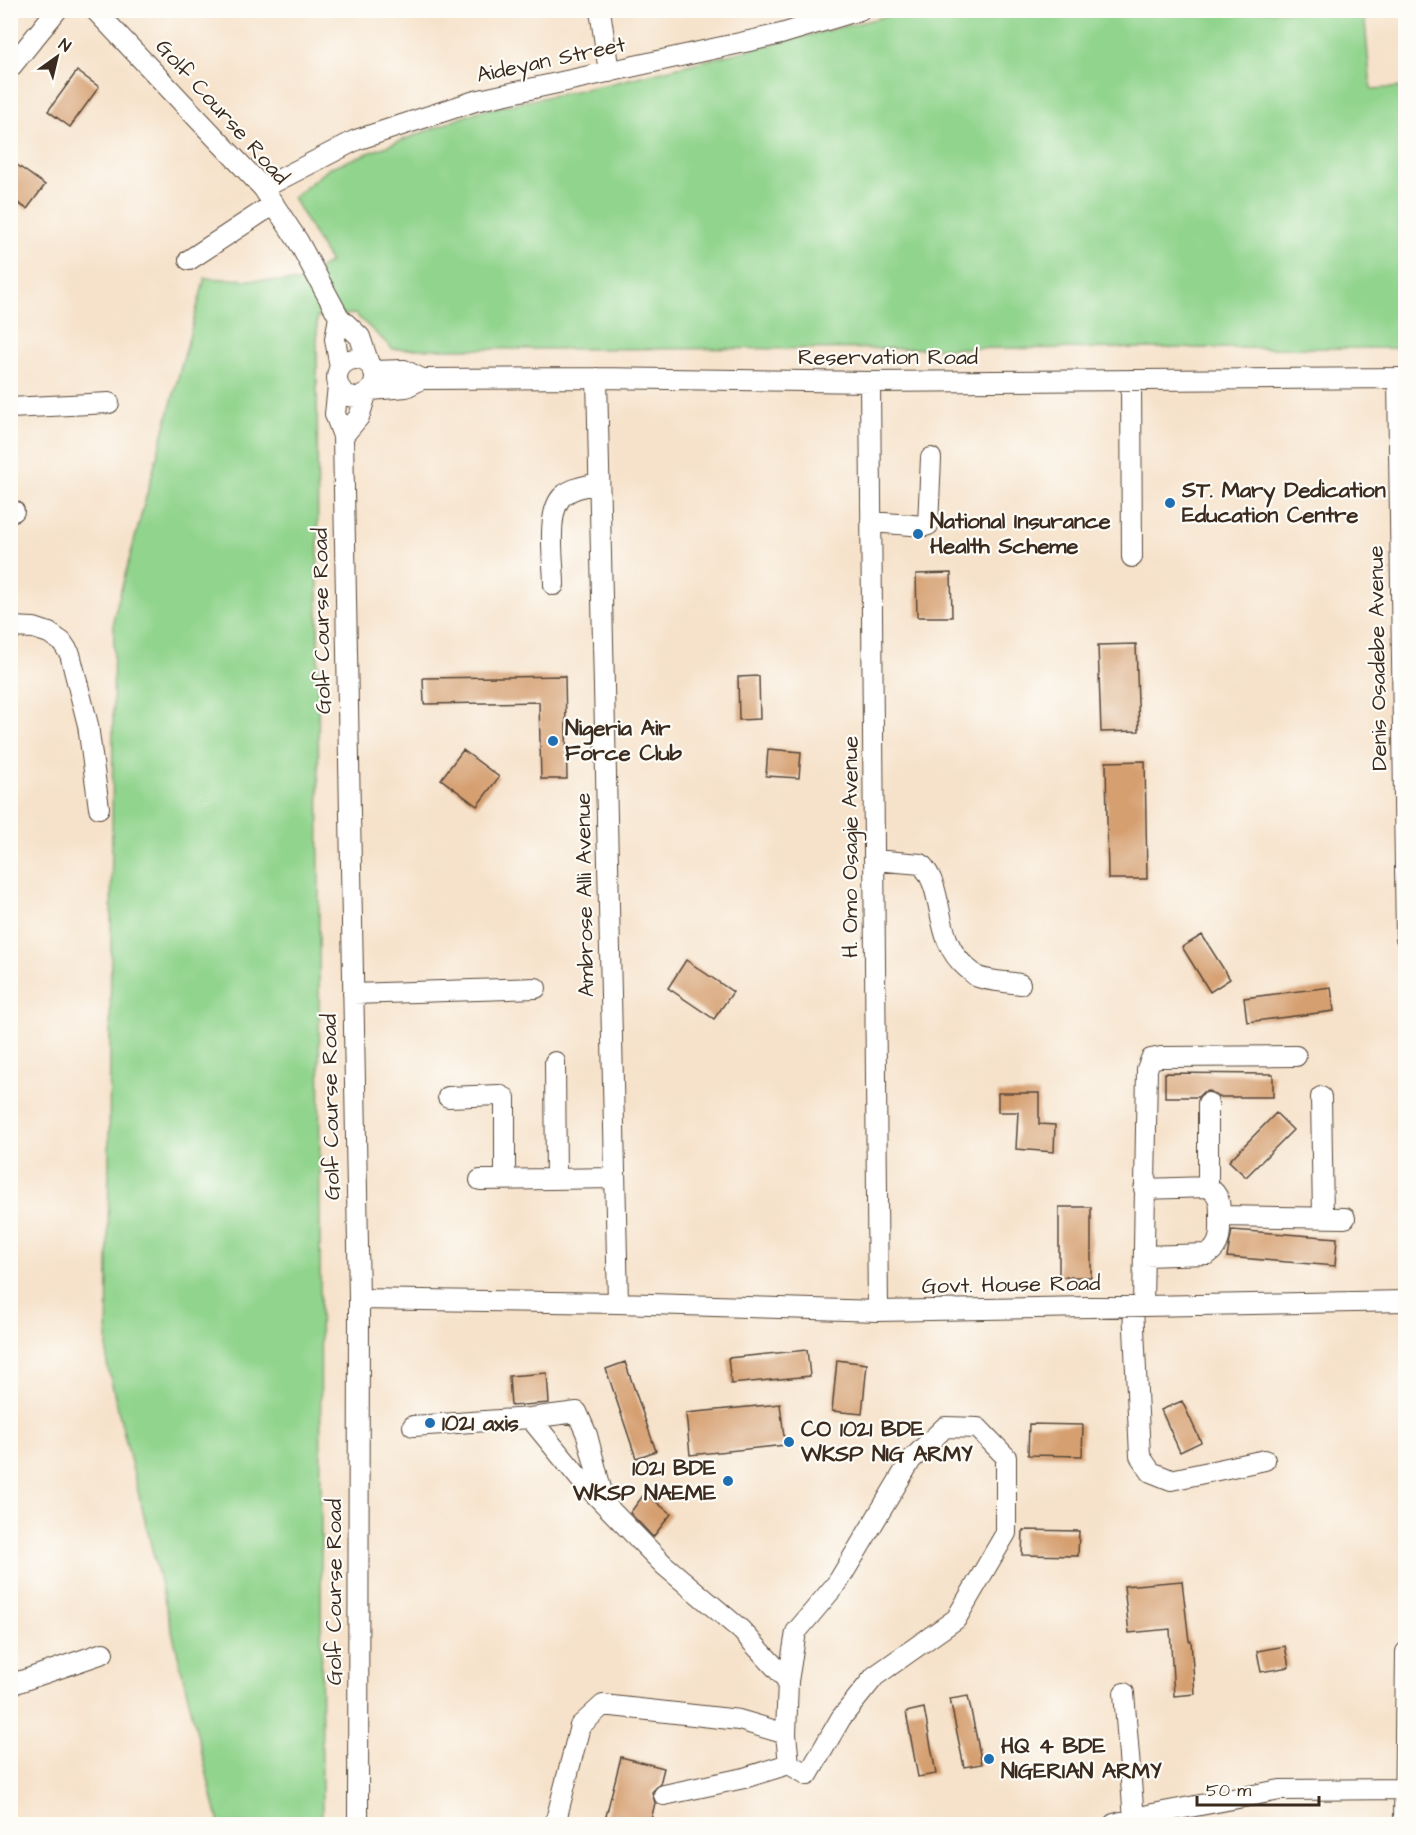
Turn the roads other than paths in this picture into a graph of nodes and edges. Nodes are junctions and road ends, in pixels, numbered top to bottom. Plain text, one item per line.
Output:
1 (57, 10) edge
2 (95, 10) edge
3 (600, 10) edge
4 (860, 10) edge
5 (10, 68) edge
6 (609, 72) junction
7 (268, 196) junction
8 (189, 260) dead end
9 (339, 317) junction
10 (339, 377) junction
11 (597, 378) junction
12 (1402, 378) edge
13 (370, 380) junction
14 (1131, 380) junction
15 (870, 382) junction
16 (109, 403) dead end
17 (10, 408) edge
18 (343, 436) junction
19 (931, 458) dead end
20 (599, 483) junction
21 (871, 522) junction
22 (1132, 557) dead end
23 (554, 585) dead end
24 (10, 627) edge
25 (99, 808) dead end
26 (874, 860) junction
27 (1405, 881) edge
28 (1406, 938) edge
29 (1020, 984) dead end
30 (536, 988) dead end
31 (353, 994) junction
32 (1296, 1056) dead end
33 (555, 1062) dead end
34 (448, 1097) dead end
35 (1321, 1097) dead end
36 (1208, 1103) dead end
37 (615, 1178) junction
38 (505, 1179) junction
39 (556, 1179) junction
40 (480, 1180) dead end
41 (1208, 1187) junction
42 (1144, 1189) junction
43 (1220, 1216) junction
44 (1323, 1217) junction
45 (1345, 1218) dead end
46 (1144, 1256) junction
47 (359, 1299) junction
48 (1406, 1301) edge
49 (618, 1304) junction
50 (1138, 1307) junction
51 (878, 1311) junction
52 (530, 1418) junction
53 (413, 1426) dead end
54 (1265, 1460) dead end
55 (605, 1504) junction
56 (1406, 1652) edge
57 (103, 1653) dead end
58 (788, 1681) junction
59 (10, 1684) edge
60 (1124, 1693) dead end
61 (786, 1734) junction
62 (789, 1764) junction
63 (1405, 1789) edge
64 (664, 1795) dead end
65 (1134, 1819) junction
66 (358, 1824) edge
67 (555, 1824) edge
68 (1114, 1824) edge
69 (1404, 1824) edge

1 - 5 street
2 - 7 street, Golf Course Road
3 - 6 street
4 - 6 street, Aideyan Street
6 - 7 street, Aideyan Street
7 - 8 street, Aideyan Street
7 - 9 street, Golf Course Road
9 - 10 street, Golf Course Road
9 - 13 street
10 - 13 street
10 - 13 street
10 - 18 street, Golf Course Road
11 - 13 street, Reservation Road
11 - 15 street, Reservation Road
11 - 20 street, Ambrose Alli Avenue
12 - 14 street, Reservation Road
12 - 27 street, Denis Osadebe Avenue
13 - 18 street
14 - 15 street, Reservation Road
14 - 22 street
15 - 21 street, H. Omo Osagie Avenue
16 - 17 street
18 - 31 street, Golf Course Road
19 - 21 street
20 - 23 street
20 - 37 street, Ambrose Alli Avenue
21 - 26 street, H. Omo Osagie Avenue
24 - 25 street
26 - 29 street
26 - 51 street, H. Omo Osagie Avenue
27 - 28 street, Denis Osadebe Avenue
30 - 31 street
31 - 47 street, Golf Course Road
32 - 42 street
33 - 39 street
34 - 38 street
35 - 44 street
36 - 41 street
37 - 39 street
37 - 49 street, Ambrose Alli Avenue
38 - 39 street
38 - 40 street
41 - 42 street
41 - 43 street
42 - 46 street
43 - 44 street
43 - 46 street
44 - 45 street
46 - 50 street
47 - 49 street, Govt. House Road
47 - 66 street, Golf Course Road
48 - 50 street, Govt. House Road
49 - 51 street, Govt. House Road
50 - 51 street, Govt. House Road
50 - 54 street
52 - 53 street
52 - 55 street
52 - 55 street
55 - 58 street
56 - 63 street
57 - 59 street
58 - 61 street
58 - 62 street
60 - 65 street
61 - 62 street
61 - 67 street
62 - 64 street
63 - 65 street
63 - 69 street
65 - 68 street

